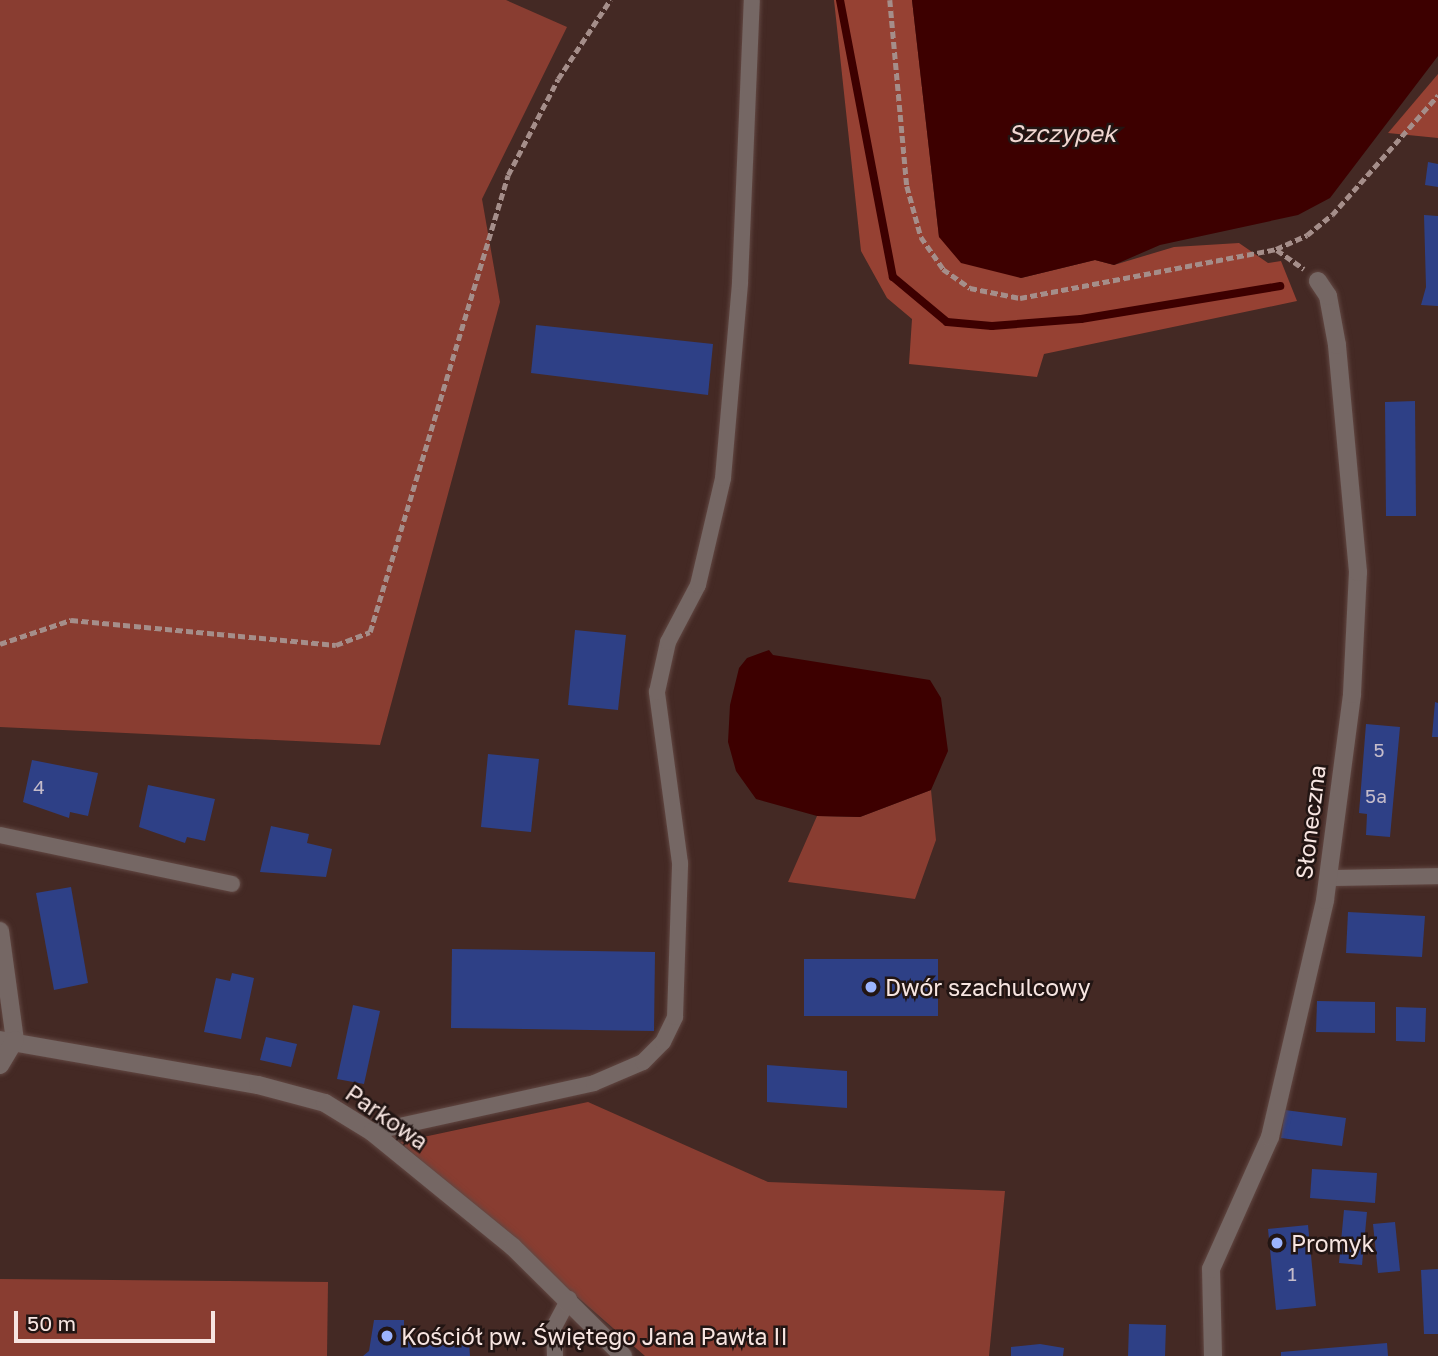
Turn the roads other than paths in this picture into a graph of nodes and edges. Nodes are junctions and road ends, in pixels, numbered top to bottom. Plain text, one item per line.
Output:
1 (752, 0) edge
2 (1318, 281) road end
3 (0, 835) edge
4 (1438, 876) edge
5 (1328, 878) junction
6 (232, 884) dead end
7 (0, 931) edge
8 (8, 1040) edge
9 (0, 1065) edge
10 (373, 1132) junction
11 (569, 1299) junction
12 (555, 1356) edge
13 (623, 1356) edge
14 (1213, 1356) edge

1 - 10 lane
2 - 5 street, Słoneczna
3 - 6 lane
4 - 5 lane
5 - 14 street, Słoneczna
7 - 8 street
8 - 9 street
8 - 10 street, Parkowa
10 - 11 street, Parkowa
11 - 12 lane
11 - 13 street, Parkowa

